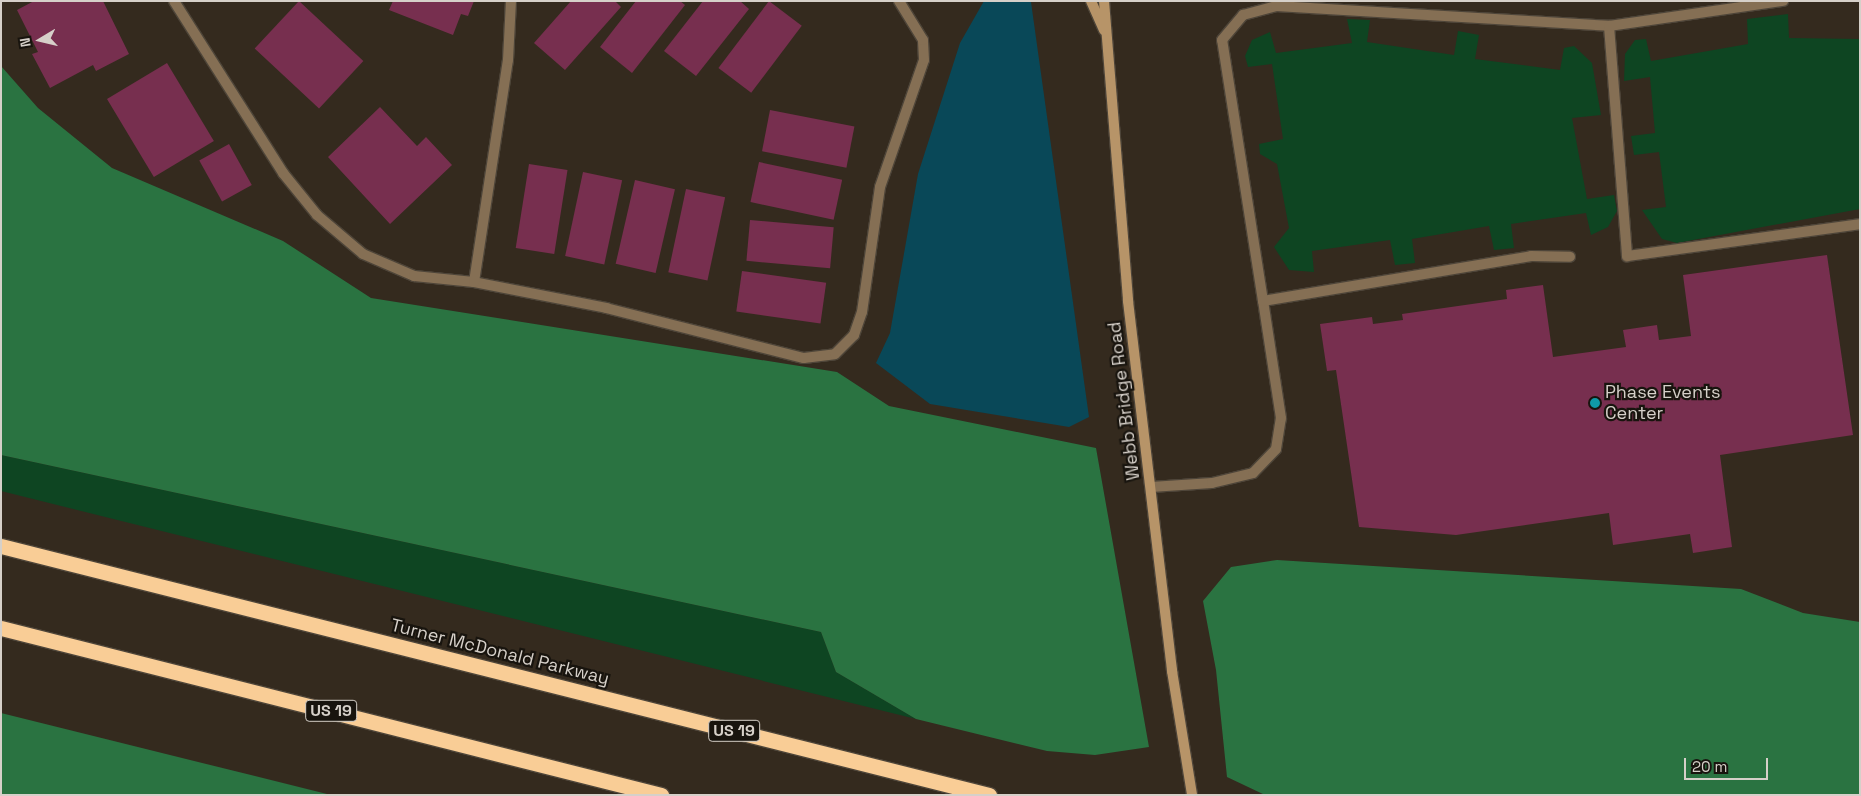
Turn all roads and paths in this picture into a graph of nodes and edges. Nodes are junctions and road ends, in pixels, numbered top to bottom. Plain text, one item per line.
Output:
1 (174, 1) edge
2 (511, 1) edge
3 (899, 1) edge
4 (1090, 1) edge
5 (1104, 1) edge
6 (1783, 1) edge
7 (1609, 26) junction
8 (1107, 35) junction
9 (1860, 224) edge
10 (1570, 257) dead end
11 (474, 282) junction
12 (1262, 301) junction
13 (1151, 487) junction
14 (1, 546) edge
15 (1, 628) edge
16 (661, 795) edge
17 (989, 795) edge
18 (1192, 795) edge

1 - 11 street
2 - 11 street
3 - 11 street
4 - 8 street
5 - 8 street, Webb Bridge Road
6 - 7 street
7 - 9 street
7 - 12 street
8 - 13 street, Webb Bridge Road
10 - 12 street
12 - 13 street
13 - 18 street, Webb Bridge Road
14 - 17 highway, Turner McDonald Parkway / US 19
15 - 16 highway, US 19

